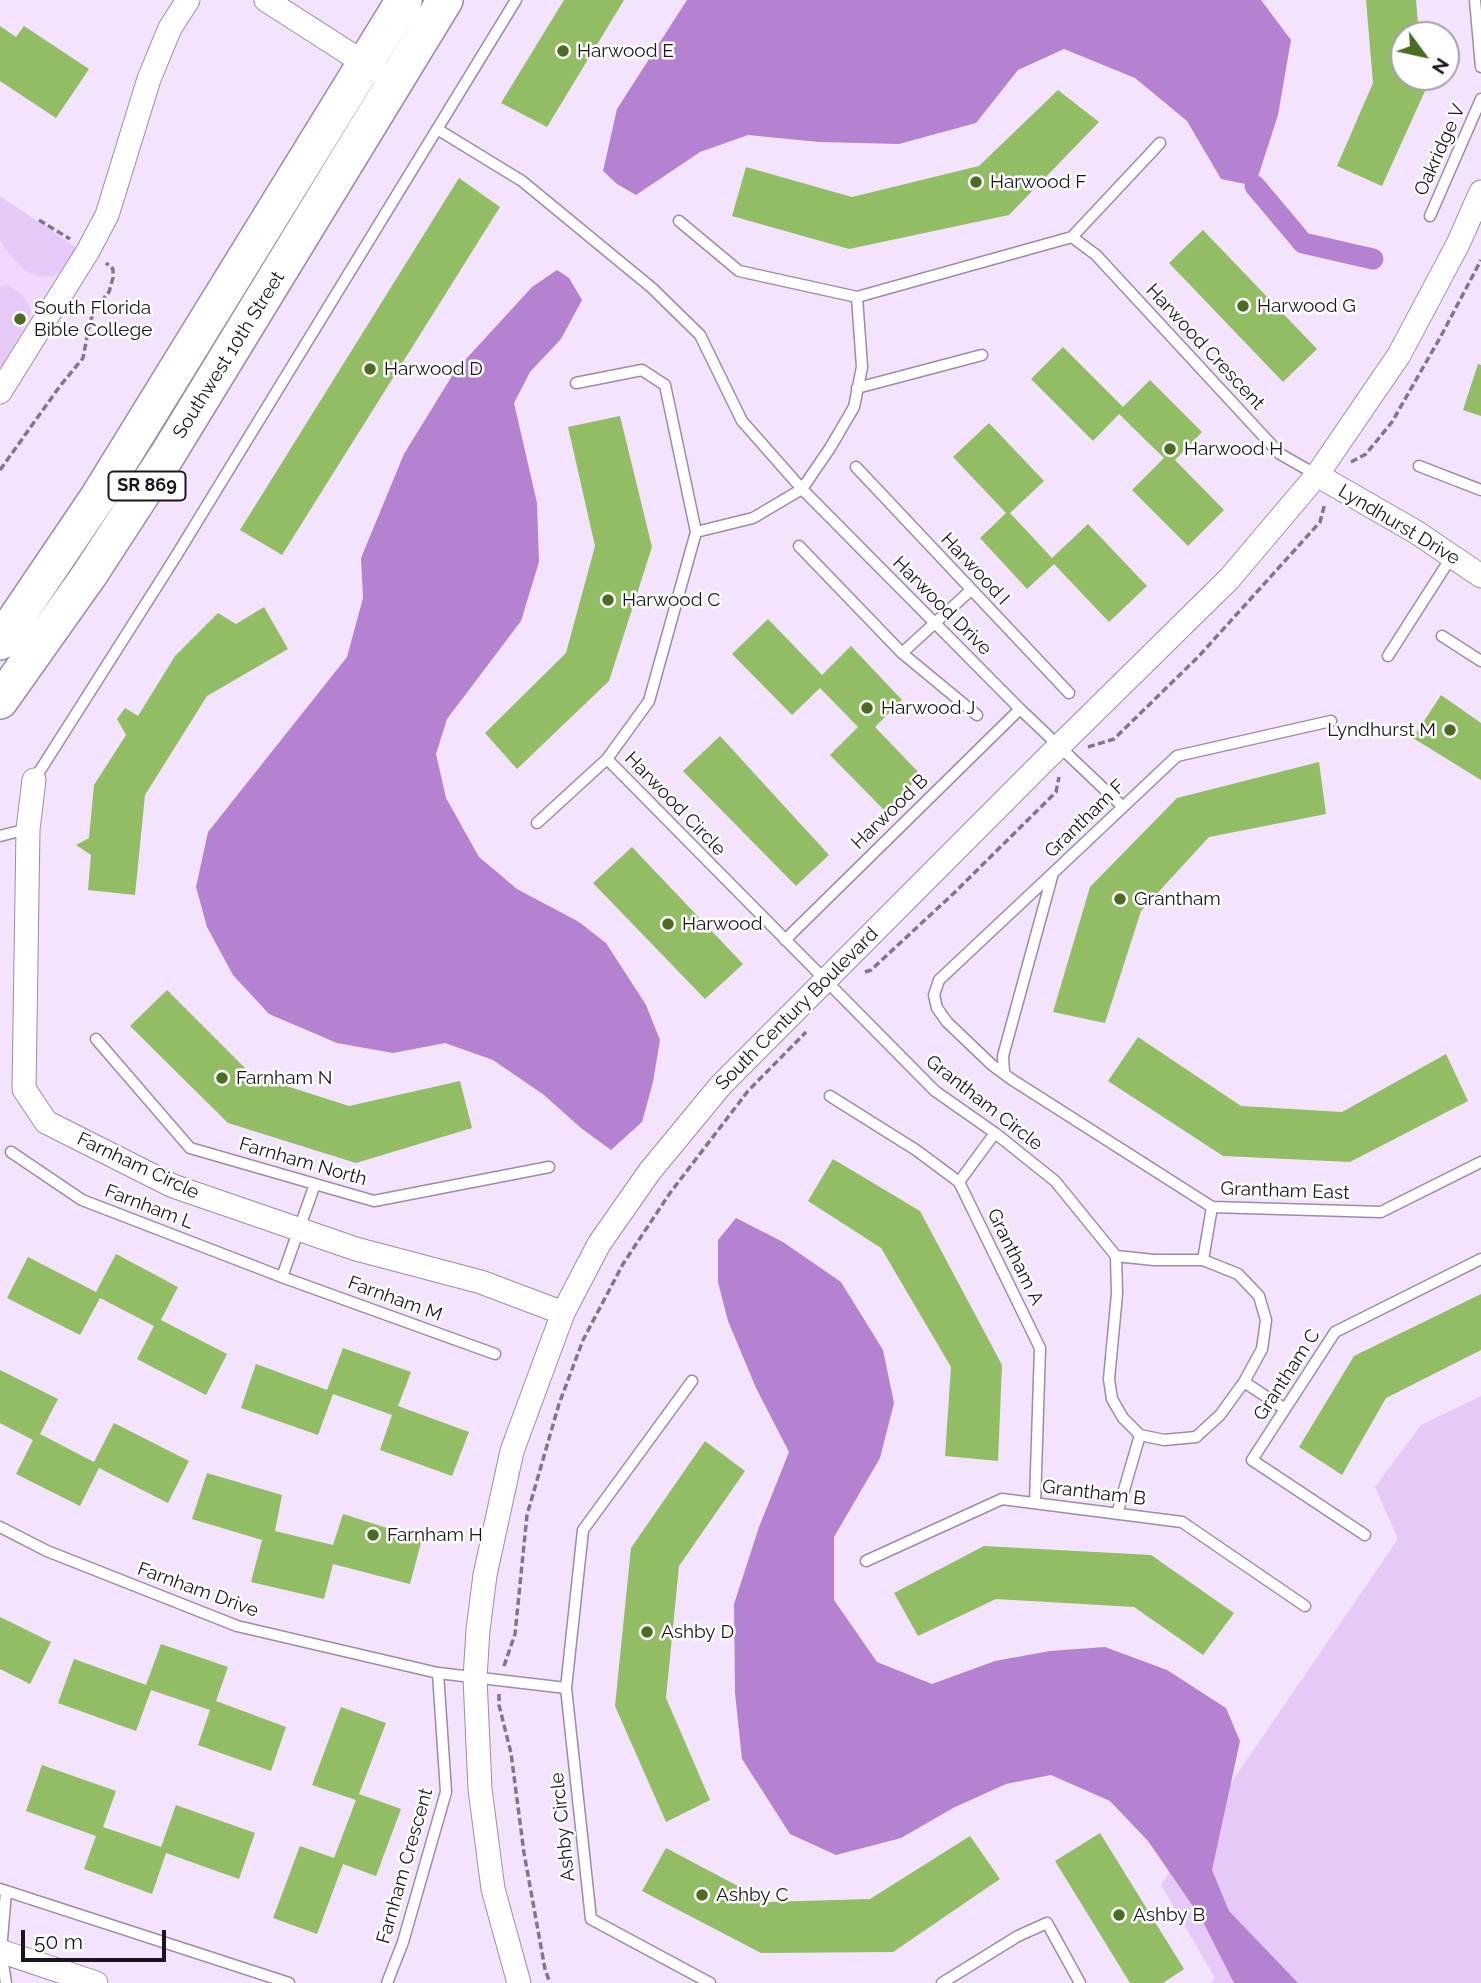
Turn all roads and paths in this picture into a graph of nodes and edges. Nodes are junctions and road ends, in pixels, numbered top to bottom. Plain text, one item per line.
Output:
1 (188, 0) edge
2 (266, 0) edge
3 (404, 0) edge
4 (445, 0) edge
5 (516, 0) edge
6 (1475, 0) edge
7 (366, 64) junction
8 (1481, 68) edge
9 (395, 82) junction
10 (1481, 99) edge
11 (437, 129) junction
12 (1160, 143) dead end
13 (1481, 192) edge
14 (1430, 216) dead end
15 (39, 219) dead end
16 (679, 221) dead end
17 (1072, 237) junction
18 (88, 251) junction
19 (1481, 260) edge
20 (857, 297) junction
21 (982, 355) dead end
22 (576, 383) dead end
23 (857, 388) junction
24 (0, 392) edge
25 (1349, 463) dead end
26 (1419, 466) dead end
27 (856, 467) dead end
28 (0, 470) edge
29 (1317, 475) junction
30 (802, 489) junction
31 (1481, 490) edge
32 (1327, 498) dead end
33 (696, 532) junction
34 (799, 546) dead end
35 (1452, 556) junction
36 (1481, 576) edge
37 (971, 590) junction
38 (934, 623) junction
39 (3, 630) edge
40 (1442, 636) dead end
41 (902, 653) junction
42 (1388, 656) dead end
43 (1481, 661) edge
44 (0, 676) edge
45 (1069, 693) dead end
46 (0, 701) edge
47 (1020, 709) junction
48 (977, 715) dead end
49 (1331, 721) dead end
50 (1059, 745) junction
51 (1087, 747) dead end
52 (607, 760) junction
53 (1060, 772) dead end
54 (34, 780) joint
55 (1122, 806) junction
56 (537, 823) dead end
57 (28, 829) junction
58 (0, 836) edge
59 (1053, 873) junction
60 (785, 940) junction
61 (859, 973) dead end
62 (826, 982) junction
63 (810, 1026) dead end
64 (96, 1039) dead end
65 (1004, 1073) junction
66 (830, 1096) dead end
67 (995, 1133) junction
68 (11, 1152) dead end
69 (1481, 1162) edge
70 (549, 1167) dead end
71 (959, 1182) junction
72 (315, 1184) junction
73 (1212, 1208) junction
74 (300, 1230) junction
75 (1116, 1256) junction
76 (1481, 1259) edge
77 (1203, 1260) junction
78 (282, 1277) junction
79 (563, 1312) junction
80 (495, 1354) dead end
81 (692, 1381) dead end
82 (1244, 1382) junction
83 (1285, 1409) junction
84 (1140, 1435) junction
85 (1035, 1503) junction
86 (1117, 1514) junction
87 (0, 1527) edge
88 (1364, 1535) dead end
89 (866, 1561) dead end
90 (1305, 1606) dead end
91 (507, 1658) dead end
92 (438, 1673) junction
93 (475, 1678) junction
94 (566, 1688) junction
95 (499, 1704) dead end
96 (3, 1891) edge
97 (1, 1951) edge
98 (6, 1983) edge
99 (96, 1983) edge
100 (289, 1983) edge
101 (387, 1983) edge
102 (519, 1983) edge
103 (550, 1983) edge
104 (710, 1983) edge
105 (942, 1983) edge
106 (1080, 1983) edge

1 - 18 street
2 - 7 street
3 - 7 main road, Southwest 10th Street / SR 869
4 - 9 main road, Southwest 10th Street / SR 869
5 - 11 lane
6 - 8 lane
7 - 9 street
7 - 39 main road, Southwest 10th Street / SR 869
9 - 46 main road, Southwest 10th Street / SR 869
10 - 14 lane, Oakridge V
11 - 30 lane
11 - 54 lane
12 - 17 lane
13 - 29 street, South Century Boulevard
15 - 18 path
16 - 20 lane
17 - 20 lane
17 - 29 lane, Harwood Crescent
18 - 24 street
18 - 28 path
19 - 25 path
20 - 23 lane
21 - 23 lane
22 - 33 lane
23 - 30 lane
26 - 31 lane
27 - 37 lane, Harwood I
29 - 35 street, Lyndhurst Drive
29 - 50 street, South Century Boulevard
30 - 33 lane
30 - 38 lane, Harwood Drive
32 - 51 path
33 - 52 lane, Harwood Circle
34 - 41 lane
35 - 36 street, Lyndhurst Drive
35 - 42 lane
37 - 38 lane
37 - 45 lane, Harwood I
38 - 41 lane
38 - 47 lane, Harwood Drive
39 - 44 main road
40 - 43 lane
41 - 48 lane
47 - 50 lane, Harwood Drive
47 - 60 lane, Harwood B
49 - 55 lane, Grantham F
50 - 55 lane, Harwood Drive
50 - 62 street, South Century Boulevard
52 - 56 lane
52 - 60 lane, Harwood Circle
53 - 61 path
54 - 57 street, Farnham Circle
55 - 59 lane, Grantham F
57 - 58 lane
57 - 74 street, Farnham Circle
59 - 65 lane, Grantham F
59 - 65 lane, Grantham East
60 - 62 lane, Harwood Circle
62 - 67 lane, Grantham Circle
62 - 79 street, South Century Boulevard
63 - 91 path
64 - 72 lane, Farnham North
65 - 73 lane, Grantham East
66 - 71 lane, Grantham A
67 - 71 lane
67 - 75 lane, Grantham Circle
68 - 78 lane, Farnham L
69 - 73 lane, Grantham East
70 - 72 lane, Farnham North
71 - 85 lane, Grantham A
72 - 74 lane
73 - 77 lane
74 - 78 lane
74 - 79 street, Farnham Circle
75 - 77 lane
75 - 84 lane
76 - 83 lane, Grantham C
77 - 82 lane
78 - 80 lane, Farnham M
79 - 93 street, South Century Boulevard
81 - 94 lane
82 - 83 lane
82 - 84 lane
83 - 88 lane, Grantham C
84 - 86 lane
85 - 86 lane, Grantham B
85 - 89 lane, Grantham B
86 - 90 lane, Grantham B
87 - 92 lane, Farnham Drive
92 - 93 lane, Farnham Drive
92 - 101 lane, Farnham Crescent
93 - 94 lane
93 - 102 street, South Century Boulevard
94 - 104 lane, Ashby Circle
95 - 103 path
96 - 97 lane
96 - 100 lane
97 - 98 lane
97 - 99 street
105 - 106 lane

